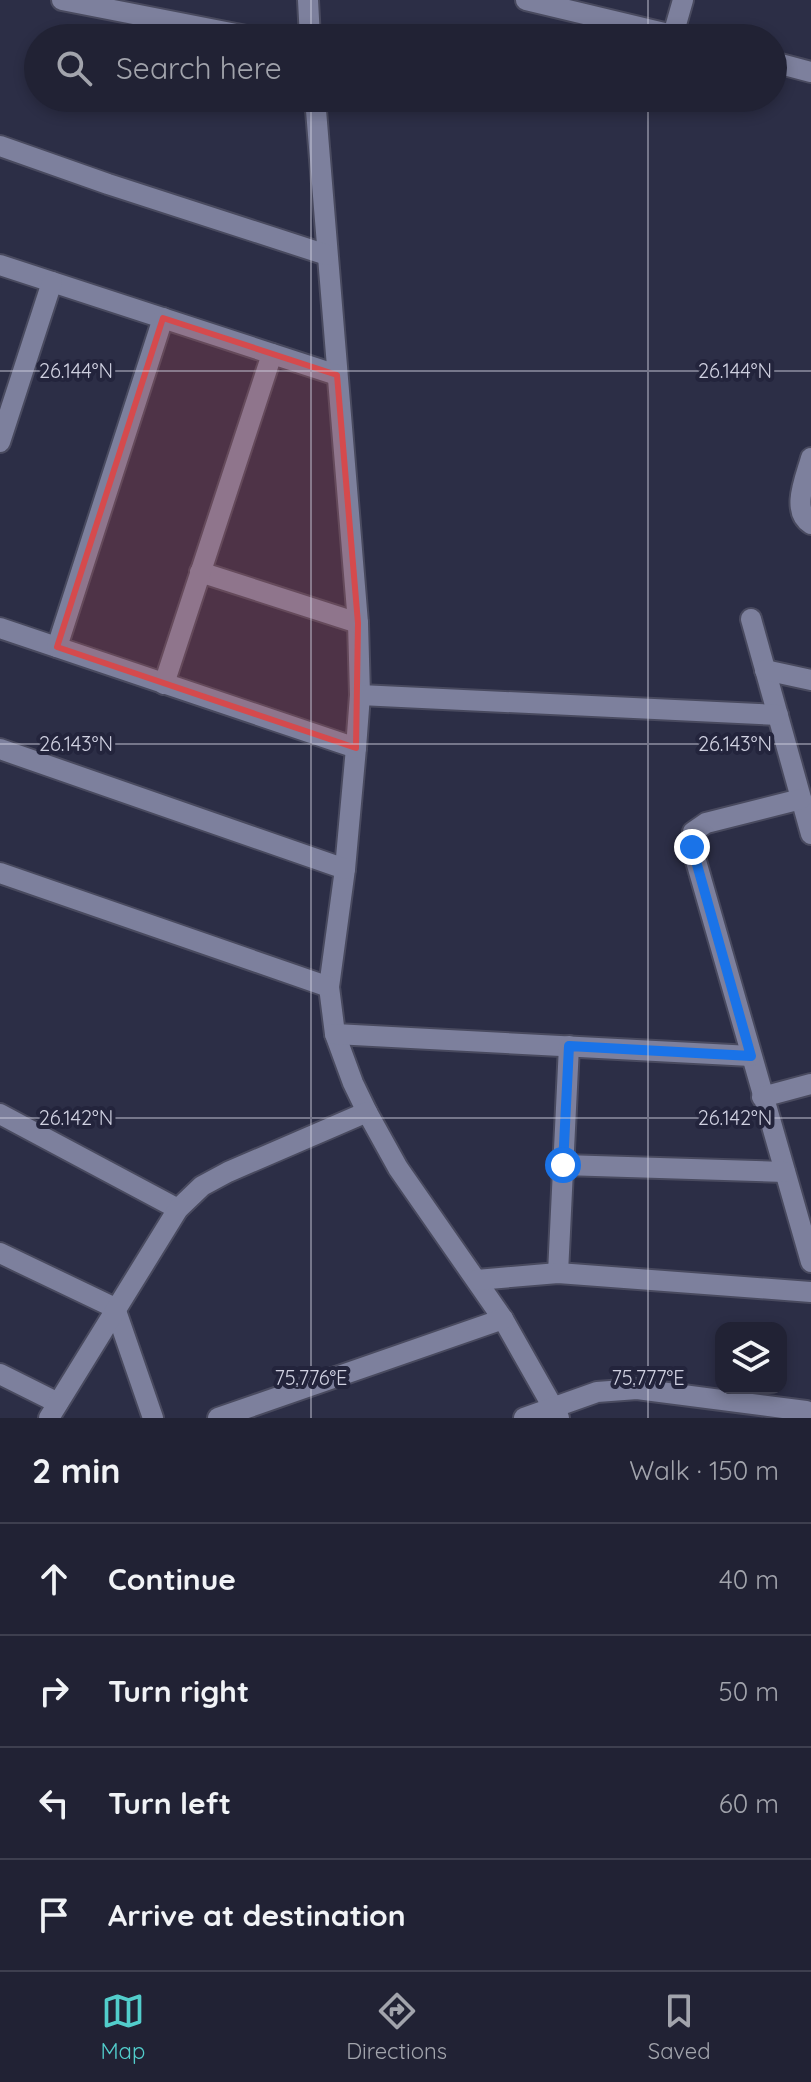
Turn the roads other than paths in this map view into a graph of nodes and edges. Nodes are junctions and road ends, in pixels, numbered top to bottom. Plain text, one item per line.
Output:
1 (62, 0) edge
2 (308, 0) edge
3 (526, 0) edge
4 (683, 0) edge
5 (116, 5) edge
6 (197, 24) edge
7 (309, 24) edge
8 (628, 24) edge
9 (680, 24) edge
10 (787, 66) edge
11 (811, 72) edge
12 (316, 112) edge
13 (0, 146) edge
14 (327, 255) junction
15 (0, 265) edge
16 (52, 282) junction
17 (163, 318) junction
18 (272, 354) junction
19 (337, 375) junction
20 (0, 442) edge
21 (811, 458) edge
22 (811, 524) edge
23 (200, 572) junction
24 (751, 619) dead end
25 (358, 623) junction
26 (0, 628) edge
27 (57, 647) junction
28 (765, 670) junction
29 (811, 680) edge
30 (164, 684) junction
31 (360, 695) junction
32 (778, 715) junction
33 (356, 748) junction
34 (0, 749) edge
35 (801, 799) junction
36 (811, 834) edge
37 (345, 869) junction
38 (0, 873) edge
39 (329, 987) junction
40 (335, 1034) junction
41 (569, 1046) junction
42 (751, 1056) junction
43 (811, 1084) edge
44 (762, 1097) junction
45 (367, 1112) junction
46 (0, 1114) edge
47 (563, 1165) junction
48 (785, 1172) junction
49 (178, 1209) junction
50 (0, 1253) edge
51 (811, 1262) edge
52 (558, 1273) junction
53 (477, 1280) junction
54 (811, 1292) edge
55 (115, 1308) junction
56 (503, 1319) junction
57 (0, 1374) edge
58 (53, 1410) edge
59 (556, 1412) edge
60 (801, 1413) edge
61 (153, 1418) edge
62 (218, 1418) edge
63 (524, 1418) edge

1 - 5 street
2 - 7 street
3 - 8 street
4 - 9 street
5 - 6 street
10 - 11 street
12 - 14 street
13 - 14 street
14 - 19 street
15 - 16 street
16 - 17 street
16 - 20 street
17 - 18 street
17 - 27 street
18 - 19 street
18 - 23 street
19 - 25 street
21 - 22 street
23 - 25 street
23 - 30 street
24 - 28 street
25 - 31 street
26 - 27 street
27 - 30 street
28 - 29 street
28 - 32 street
30 - 33 street
31 - 32 street
31 - 33 street
32 - 35 street
33 - 37 street
34 - 37 street
35 - 36 street
35 - 42 street
37 - 39 street
38 - 39 street
39 - 40 street
40 - 41 street
40 - 45 street
41 - 42 street
41 - 47 street
42 - 44 street
43 - 44 street
44 - 48 street
45 - 49 street
45 - 53 street
46 - 49 street
47 - 48 street
47 - 52 street
48 - 51 street
49 - 55 street
50 - 55 street
52 - 53 street
52 - 54 street
53 - 56 street
55 - 58 street
55 - 61 street
56 - 59 street
56 - 62 street
57 - 58 street
59 - 60 street
59 - 63 street

